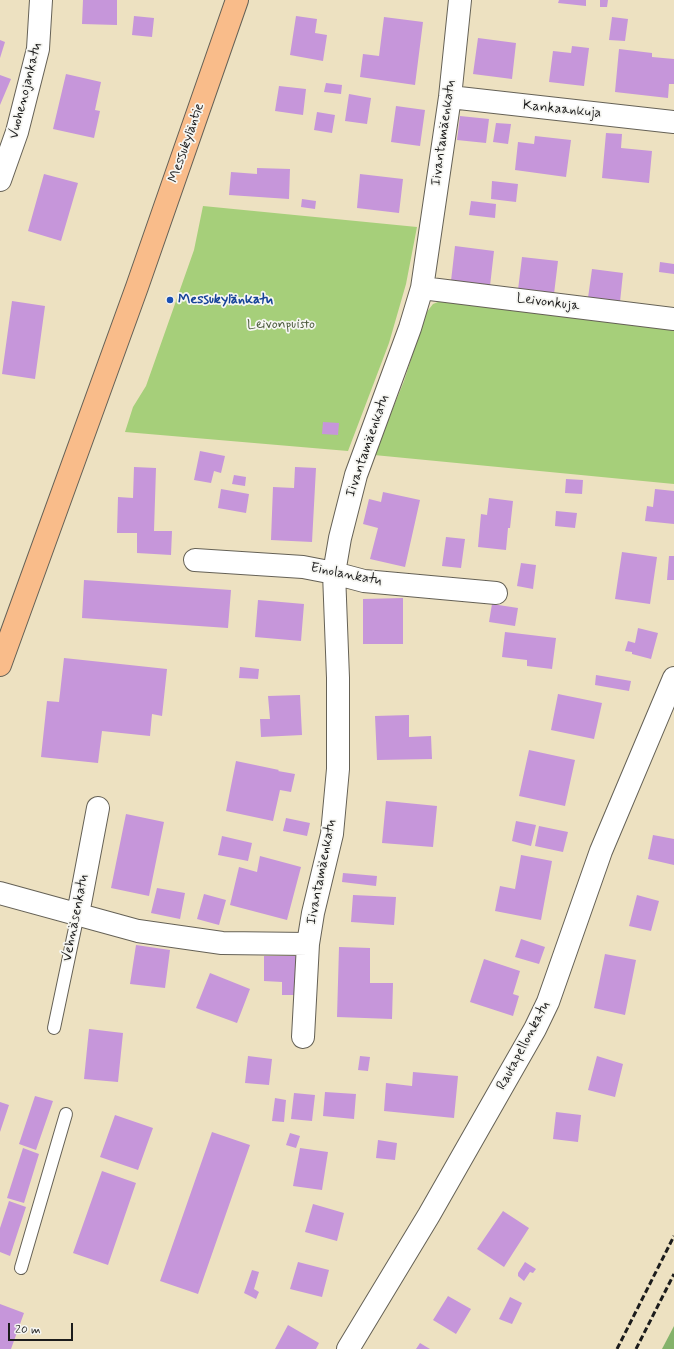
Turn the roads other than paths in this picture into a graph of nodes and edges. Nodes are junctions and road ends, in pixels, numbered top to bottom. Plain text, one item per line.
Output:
1 (41, 0) edge
2 (237, 0) edge
3 (460, 0) edge
4 (450, 98) junction
5 (674, 122) edge
6 (0, 180) edge
7 (422, 288) junction
8 (674, 319) edge
9 (195, 560) dead end
10 (334, 573) junction
11 (496, 593) dead end
12 (1, 660) edge
13 (674, 678) edge
14 (98, 808) dead end
15 (0, 893) edge
16 (78, 914) junction
17 (308, 944) junction
18 (54, 1028) dead end
19 (303, 1037) dead end
20 (66, 1114) dead end
21 (21, 1268) dead end
22 (348, 1349) edge

1 - 6 street, Vuohenojankatu
2 - 12 main road, Messukyläntie
3 - 4 street, Iivantamäenkatu
4 - 5 street, Kankaankuja
4 - 7 street, Iivantamäenkatu
7 - 8 street, Leivonkuja
7 - 10 street, Iivantamäenkatu
9 - 10 street, Einolankatu
10 - 11 street, Einolankatu
10 - 17 street, Iivantamäenkatu
13 - 22 street, Rautapellonkatu
14 - 16 street, Vehnäsenkatu
15 - 16 street, Iivantamäenkatu
16 - 17 street, Iivantamäenkatu
16 - 18 lane, Vehnäsenkatu
17 - 19 street, Iivantamäenkatu
20 - 21 lane

